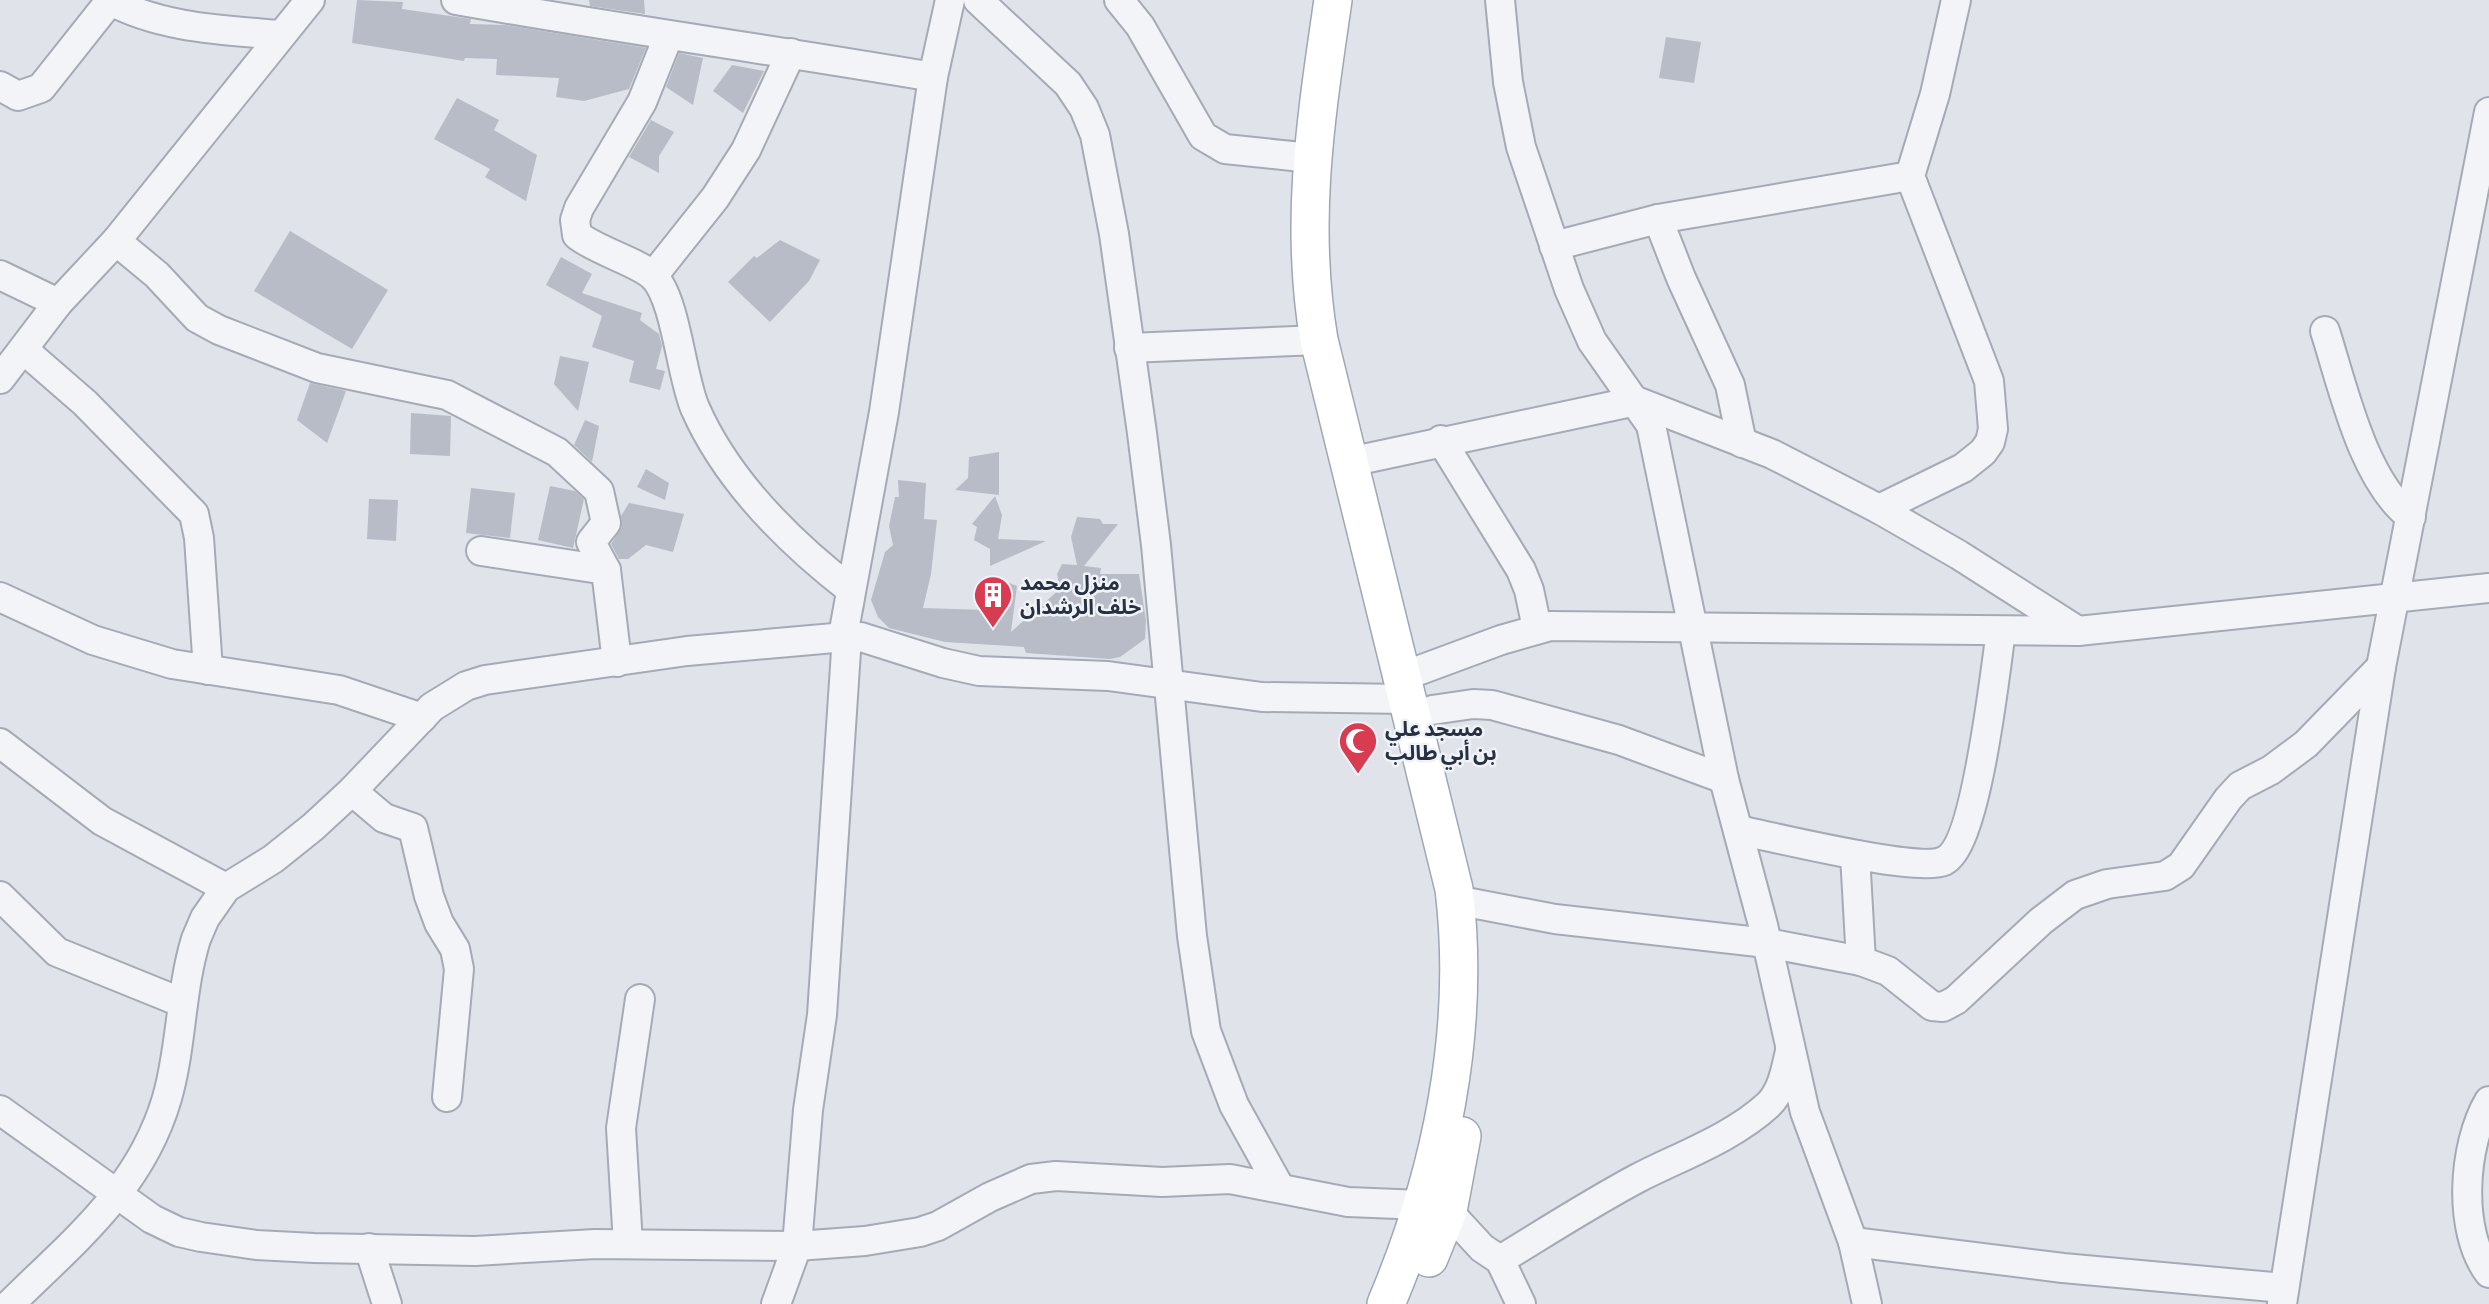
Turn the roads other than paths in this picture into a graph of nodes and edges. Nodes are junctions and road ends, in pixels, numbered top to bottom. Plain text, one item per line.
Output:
1 (310, 0) edge
2 (456, 0) edge
3 (950, 0) edge
4 (978, 0) edge
5 (1119, 0) edge
6 (1333, 0) edge
7 (1351, 0) edge
8 (1500, 0) edge
9 (1956, 0) edge
10 (110, 1) edge
11 (280, 35) junction
12 (668, 37) junction
13 (791, 52) junction
14 (933, 77) junction
15 (0, 86) edge
16 (2489, 112) edge
17 (1311, 158) junction
18 (1910, 176) junction
19 (1658, 219) junction
20 (116, 241) junction
21 (1554, 246) junction
22 (0, 275) edge
23 (653, 276) junction
24 (58, 303) junction
25 (2325, 331) dead end
26 (1319, 340) junction
27 (1129, 348) junction
28 (24, 351) junction
29 (0, 379) edge
30 (1636, 401) junction
31 (1441, 440) junction
32 (1742, 443) junction
33 (1368, 458) junction
34 (1879, 509) junction
35 (2411, 517) junction
36 (481, 551) dead end
37 (606, 570) junction
38 (2489, 589) edge
39 (851, 590) junction
40 (0, 597) edge
41 (2393, 597) junction
42 (1692, 626) junction
43 (1537, 628) junction
44 (2001, 631) junction
45 (2078, 631) junction
46 (847, 638) junction
47 (617, 662) junction
48 (2381, 667) junction
49 (208, 670) junction
50 (1167, 685) junction
51 (1420, 693) junction
52 (422, 718) junction
53 (0, 743) edge
54 (1724, 779) junction
55 (352, 791) junction
56 (1738, 830) junction
57 (1855, 855) junction
58 (226, 888) junction
59 (0, 896) edge
60 (1472, 903) junction
61 (1767, 943) junction
62 (1861, 961) junction
63 (640, 999) dead end
64 (183, 1003) junction
65 (1790, 1050) junction
66 (447, 1097) dead end
67 (2489, 1101) edge
68 (0, 1110) edge
69 (1246, 1130) junction
70 (1230, 1179) junction
71 (1280, 1188) junction
72 (119, 1194) junction
73 (1430, 1222) junction
74 (1853, 1242) junction
75 (628, 1244) junction
76 (797, 1246) junction
77 (369, 1248) junction
78 (1491, 1254) junction
79 (2485, 1262) edge
80 (2283, 1296) edge
81 (10, 1304) edge
82 (387, 1304) edge
83 (776, 1304) edge
84 (1386, 1304) edge
85 (1408, 1304) edge
86 (1521, 1304) edge
87 (1867, 1304) edge

1 - 11 street
2 - 12 street
3 - 14 street
4 - 27 street
5 - 17 street
6 - 17 main road
7 - 33 main road
8 - 21 street
9 - 18 street
10 - 11 street
10 - 15 street
11 - 20 street
12 - 13 street
12 - 23 street
13 - 14 street
13 - 23 street
14 - 39 street
16 - 35 street
17 - 26 main road
18 - 19 street
18 - 34 street
19 - 21 street
19 - 32 street
20 - 24 street
20 - 37 street
21 - 30 street
22 - 24 street
23 - 39 street
24 - 28 street
25 - 35 street
26 - 27 street
26 - 51 main road
27 - 50 street
28 - 29 street
28 - 49 street
30 - 31 street
30 - 32 street
30 - 42 street
31 - 33 street
31 - 43 street
32 - 34 street
33 - 51 main road
34 - 45 street
35 - 41 street
36 - 37 street
37 - 47 street
38 - 41 street
39 - 46 street
40 - 49 street
41 - 45 street
41 - 48 street
42 - 43 street
42 - 44 street
42 - 54 street
43 - 51 street
44 - 45 street
44 - 57 street
46 - 47 street
46 - 50 street
46 - 76 street
47 - 52 street
48 - 62 street
48 - 80 street
49 - 52 street
50 - 51 street
50 - 69 street
51 - 54 street
51 - 60 main road
51 - 73 main road
52 - 55 street
53 - 58 street
54 - 56 street
55 - 58 street
55 - 66 street
56 - 57 street
56 - 61 street
57 - 62 street
58 - 64 street
59 - 64 street
60 - 61 street
60 - 73 main road
61 - 62 street
61 - 65 street
63 - 75 street
64 - 72 street
65 - 74 street
65 - 78 street
67 - 79 street
68 - 72 street
69 - 70 street
69 - 71 street
70 - 71 street
70 - 76 street
71 - 73 street
72 - 77 street
72 - 81 street
73 - 78 street
73 - 84 main road
73 - 85 main road
74 - 80 street
74 - 87 street
75 - 76 street
75 - 77 street
76 - 83 street
77 - 82 street
78 - 86 street

